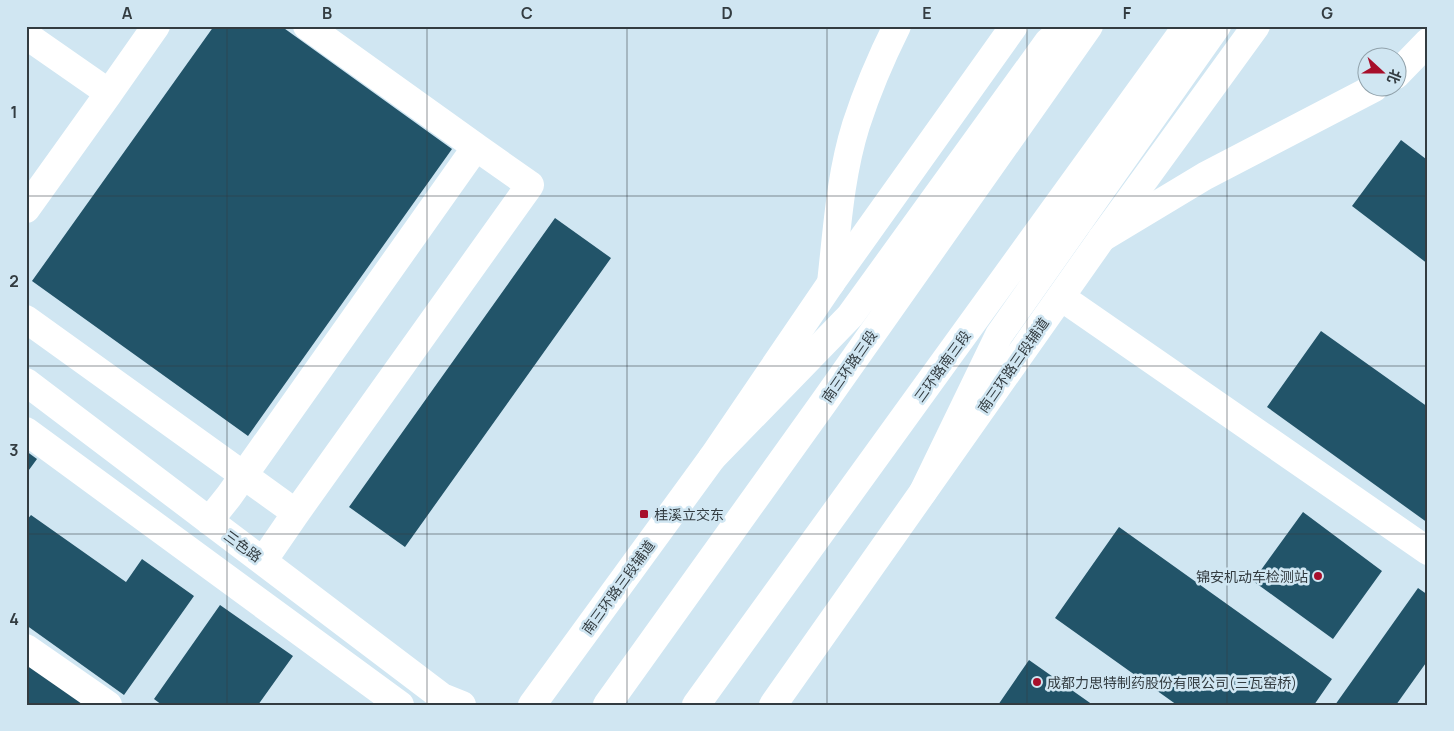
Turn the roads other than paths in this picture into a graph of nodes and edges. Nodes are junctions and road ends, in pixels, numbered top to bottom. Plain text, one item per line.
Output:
1 (156, 26) edge
2 (307, 26) edge
3 (896, 26) edge
4 (1014, 26) edge
5 (1067, 26) edge
6 (1089, 26) edge
7 (1187, 26) edge
8 (1217, 26) edge
9 (1256, 26) edge
10 (32, 36) edge
11 (1428, 42) edge
12 (1406, 65) edge
13 (109, 93) junction
14 (1356, 97) edge
15 (476, 147) junction
16 (26, 209) edge
17 (1102, 238) junction
18 (831, 283) junction
19 (1061, 297) junction
20 (26, 319) edge
21 (26, 382) edge
22 (26, 430) edge
23 (712, 458) junction
24 (243, 476) junction
25 (924, 492) junction
26 (296, 513) junction
27 (209, 521) junction
28 (1428, 551) edge
29 (263, 560) junction
30 (26, 648) edge
31 (528, 703) edge
32 (108, 705) edge
33 (400, 705) edge
34 (462, 705) edge
35 (607, 705) edge
36 (696, 705) edge
37 (773, 705) edge

1 - 13 main road
2 - 15 main road
3 - 18 main road
4 - 18 main road, 南三环路三段辅道
5 - 23 main road
6 - 35 main road, 南三环路三段
7 - 36 main road, 三环路南三段
8 - 25 main road
9 - 17 main road, 南三环路三段辅道
10 - 13 main road
11 - 12 main road
13 - 16 main road
14 - 17 main road
15 - 24 main road
15 - 26 main road
17 - 19 main road, 南三环路三段辅道
18 - 23 main road, 南三环路三段辅道
19 - 25 main road, 南三环路三段辅道
19 - 28 main road
20 - 24 main road
21 - 27 main road, 三色路
22 - 33 main road
23 - 31 main road, 南三环路三段辅道
24 - 26 main road
24 - 27 main road
25 - 37 main road, 南三环路三段辅道
26 - 29 main road
27 - 29 main road, 三色路
29 - 34 main road, 三色路
30 - 32 main road

